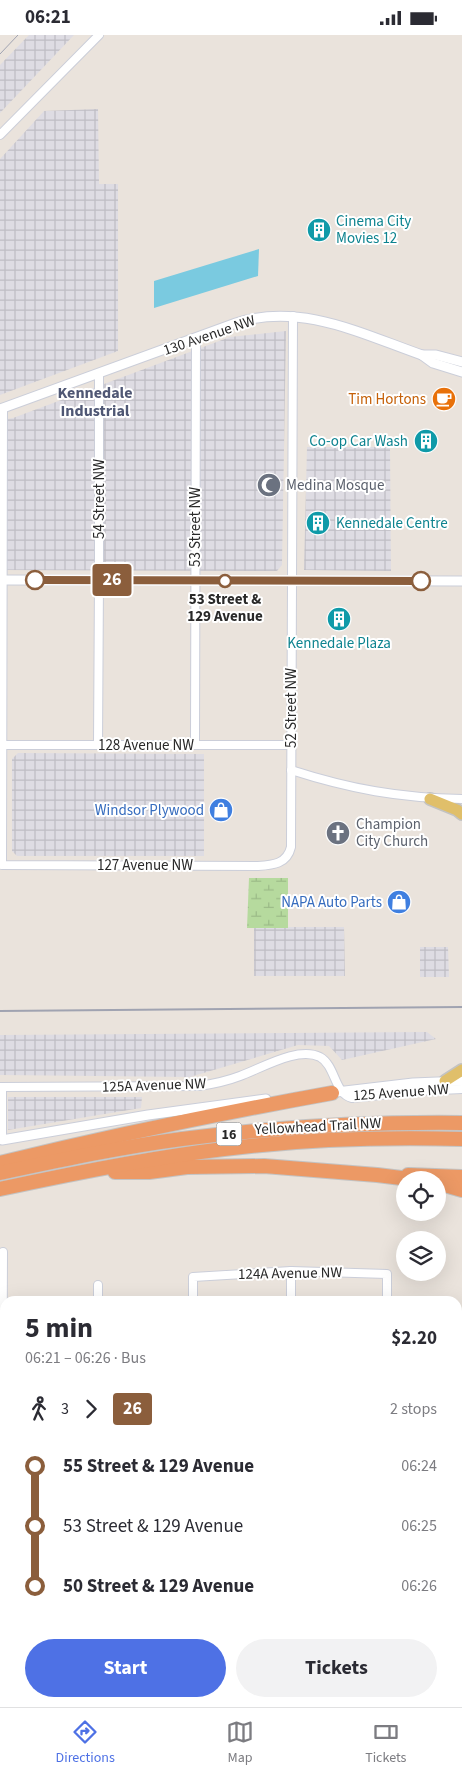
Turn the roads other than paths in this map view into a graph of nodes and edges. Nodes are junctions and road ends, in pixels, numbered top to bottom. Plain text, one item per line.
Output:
1 (99, 35) edge
2 (0, 135) edge
3 (293, 316) junction
4 (196, 338) junction
5 (422, 355) junction
6 (462, 362) edge
7 (462, 372) edge
8 (98, 373) junction
9 (2, 409) edge
10 (2, 580) edge
11 (99, 580) junction
12 (195, 581) junction
13 (292, 581) junction
14 (462, 581) edge
15 (1, 745) edge
16 (98, 745) junction
17 (195, 745) junction
18 (291, 745) junction
19 (291, 771) junction
20 (430, 799) junction
21 (462, 799) edge
22 (462, 814) edge
23 (286, 859) joint
24 (462, 1070) edge
25 (445, 1081) junction
26 (462, 1081) edge
27 (1, 1087) edge
28 (462, 1089) edge
29 (337, 1092) junction
30 (462, 1123) edge
31 (462, 1139) edge
32 (1, 1140) edge
33 (0, 1163) edge
34 (76, 1172) junction
35 (0, 1173) edge
36 (378, 1175) junction
37 (396, 1177) edge
38 (462, 1177) edge
39 (446, 1185) edge
40 (0, 1189) edge
41 (462, 1190) edge
42 (3, 1252) dead end
43 (291, 1271) junction
44 (98, 1285) dead end
45 (3, 1296) edge
46 (98, 1296) edge
47 (193, 1296) edge
48 (291, 1296) edge
49 (387, 1296) edge

1 - 2 street
3 - 4 street, 130 Avenue NW
3 - 5 street, 130 Avenue NW
3 - 13 street, 52 Street NW
4 - 8 street, 130 Avenue NW
4 - 12 street, 53 Street NW
5 - 6 street, 130 Avenue NW
5 - 7 street, 130 Avenue NW
8 - 9 street, 130 Avenue NW
8 - 11 street, 54 Street NW
9 - 10 street
10 - 11 street
10 - 15 street
11 - 12 street
11 - 16 street, 54 Street NW
12 - 13 street
12 - 17 street, 53 Street NW
13 - 14 street
13 - 18 street, 52 Street NW
15 - 16 street, 128 Avenue NW
15 - 23 street, 127 Avenue NW
16 - 17 street, 128 Avenue NW
17 - 18 street, 128 Avenue NW
18 - 19 street, 52 Street NW
19 - 20 street
19 - 23 street, 52 Street NW
20 - 21 street
20 - 22 main road
24 - 25 main road
25 - 26 street, 125 Avenue NW
25 - 29 street, 125 Avenue NW
27 - 29 street, 125A Avenue NW
27 - 32 street
28 - 29 street, 125 Avenue NW
29 - 32 street
29 - 33 highway
30 - 35 highway, Yellowhead Trail NW / 16
31 - 34 highway, Yellowhead Trail NW / 16
34 - 36 highway
34 - 40 highway, Yellowhead Trail NW / 16
36 - 37 highway
36 - 38 highway
39 - 41 highway
42 - 45 street
43 - 47 street, 124A Avenue NW
43 - 48 street
43 - 49 street, 124A Avenue NW
44 - 46 street

